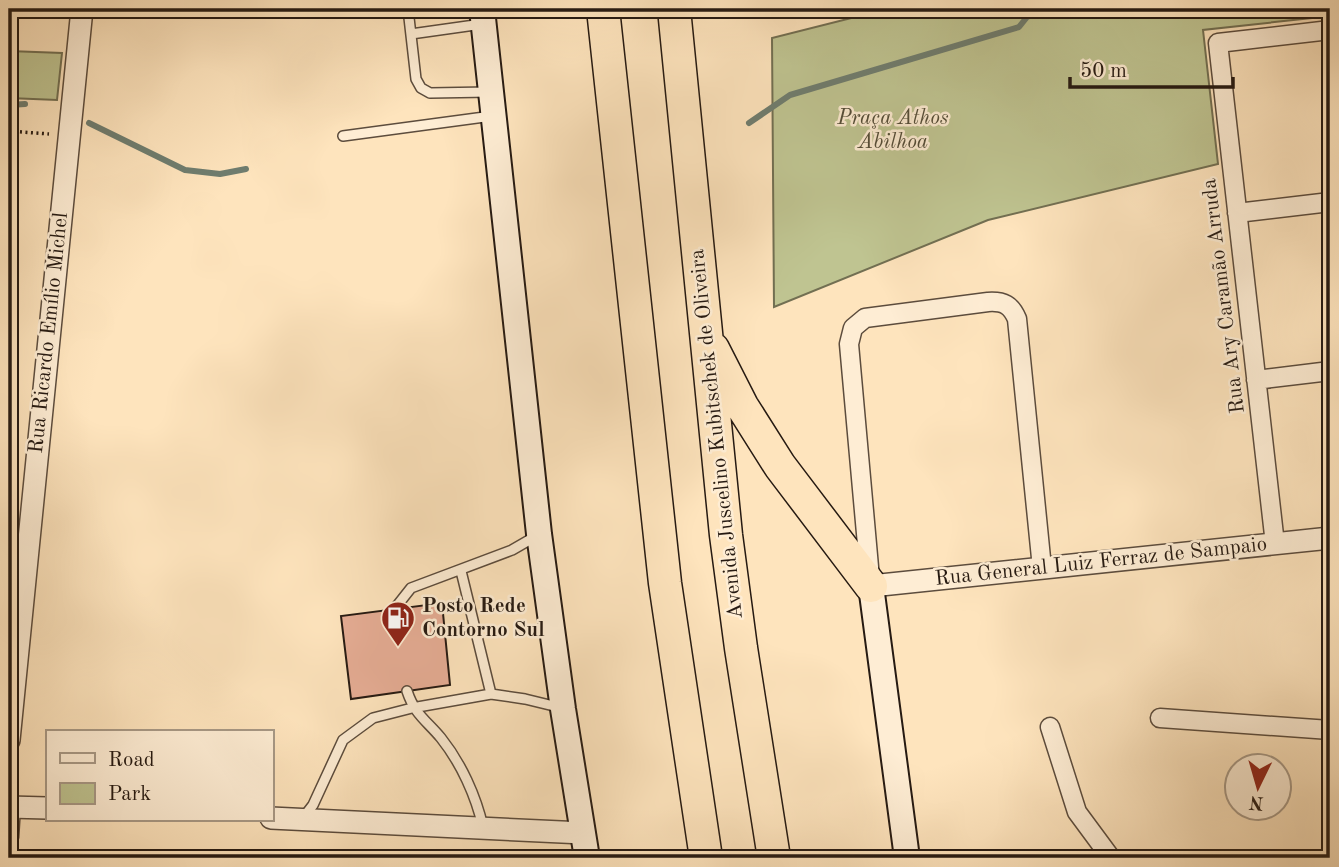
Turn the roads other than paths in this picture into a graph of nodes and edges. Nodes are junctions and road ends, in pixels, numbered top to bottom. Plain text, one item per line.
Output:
1 (82, 9) edge
2 (408, 9) edge
3 (603, 9) edge
4 (674, 9) edge
5 (483, 16) edge
6 (1330, 30) edge
7 (411, 34) junction
8 (492, 104) junction
9 (343, 136) dead end
10 (1330, 202) edge
11 (1237, 213) junction
12 (705, 334) junction
13 (1330, 371) edge
14 (1256, 380) junction
15 (539, 534) junction
16 (1330, 538) edge
17 (1275, 544) junction
18 (1042, 568) junction
19 (461, 571) junction
20 (871, 586) junction
21 (396, 607) dead end
22 (407, 691) dead end
23 (491, 694) junction
24 (412, 708) junction
25 (563, 709) junction
26 (1160, 718) dead end
27 (1050, 727) dead end
28 (1330, 730) edge
29 (9, 740) edge
30 (9, 802) edge
31 (46, 808) edge
32 (273, 818) edge
33 (302, 820) junction
34 (484, 828) junction
35 (583, 833) junction
36 (9, 837) edge
37 (587, 858) edge
38 (706, 858) edge
39 (774, 858) edge
40 (907, 858) edge
41 (1111, 858) edge

1 - 29 street, Rua Ricardo Emílio Michel
2 - 7 lane
3 - 38 highway
4 - 12 highway, Avenida Juscelino Kubitschek de Oliveira
5 - 7 lane
5 - 8 main road
6 - 11 street, Rua Ary Caramão Arruda
7 - 8 lane
8 - 9 lane
8 - 15 main road
10 - 11 street
11 - 14 street, Rua Ary Caramão Arruda
12 - 20 highway
12 - 39 highway, Avenida Juscelino Kubitschek de Oliveira
13 - 14 street
14 - 17 street, Rua Ary Caramão Arruda
15 - 19 lane
15 - 25 main road
16 - 17 street, Rua General Luiz Ferraz de Sampaio
17 - 18 street, Rua General Luiz Ferraz de Sampaio
18 - 20 street, Rua General Luiz Ferraz de Sampaio
18 - 20 street
19 - 21 lane
19 - 23 lane
20 - 40 main road
22 - 24 lane
23 - 24 lane
23 - 25 lane
24 - 33 lane
24 - 34 lane
25 - 35 main road
26 - 28 street
27 - 41 street
30 - 31 street
30 - 36 street
32 - 33 street
33 - 34 street
34 - 35 street
35 - 37 main road

